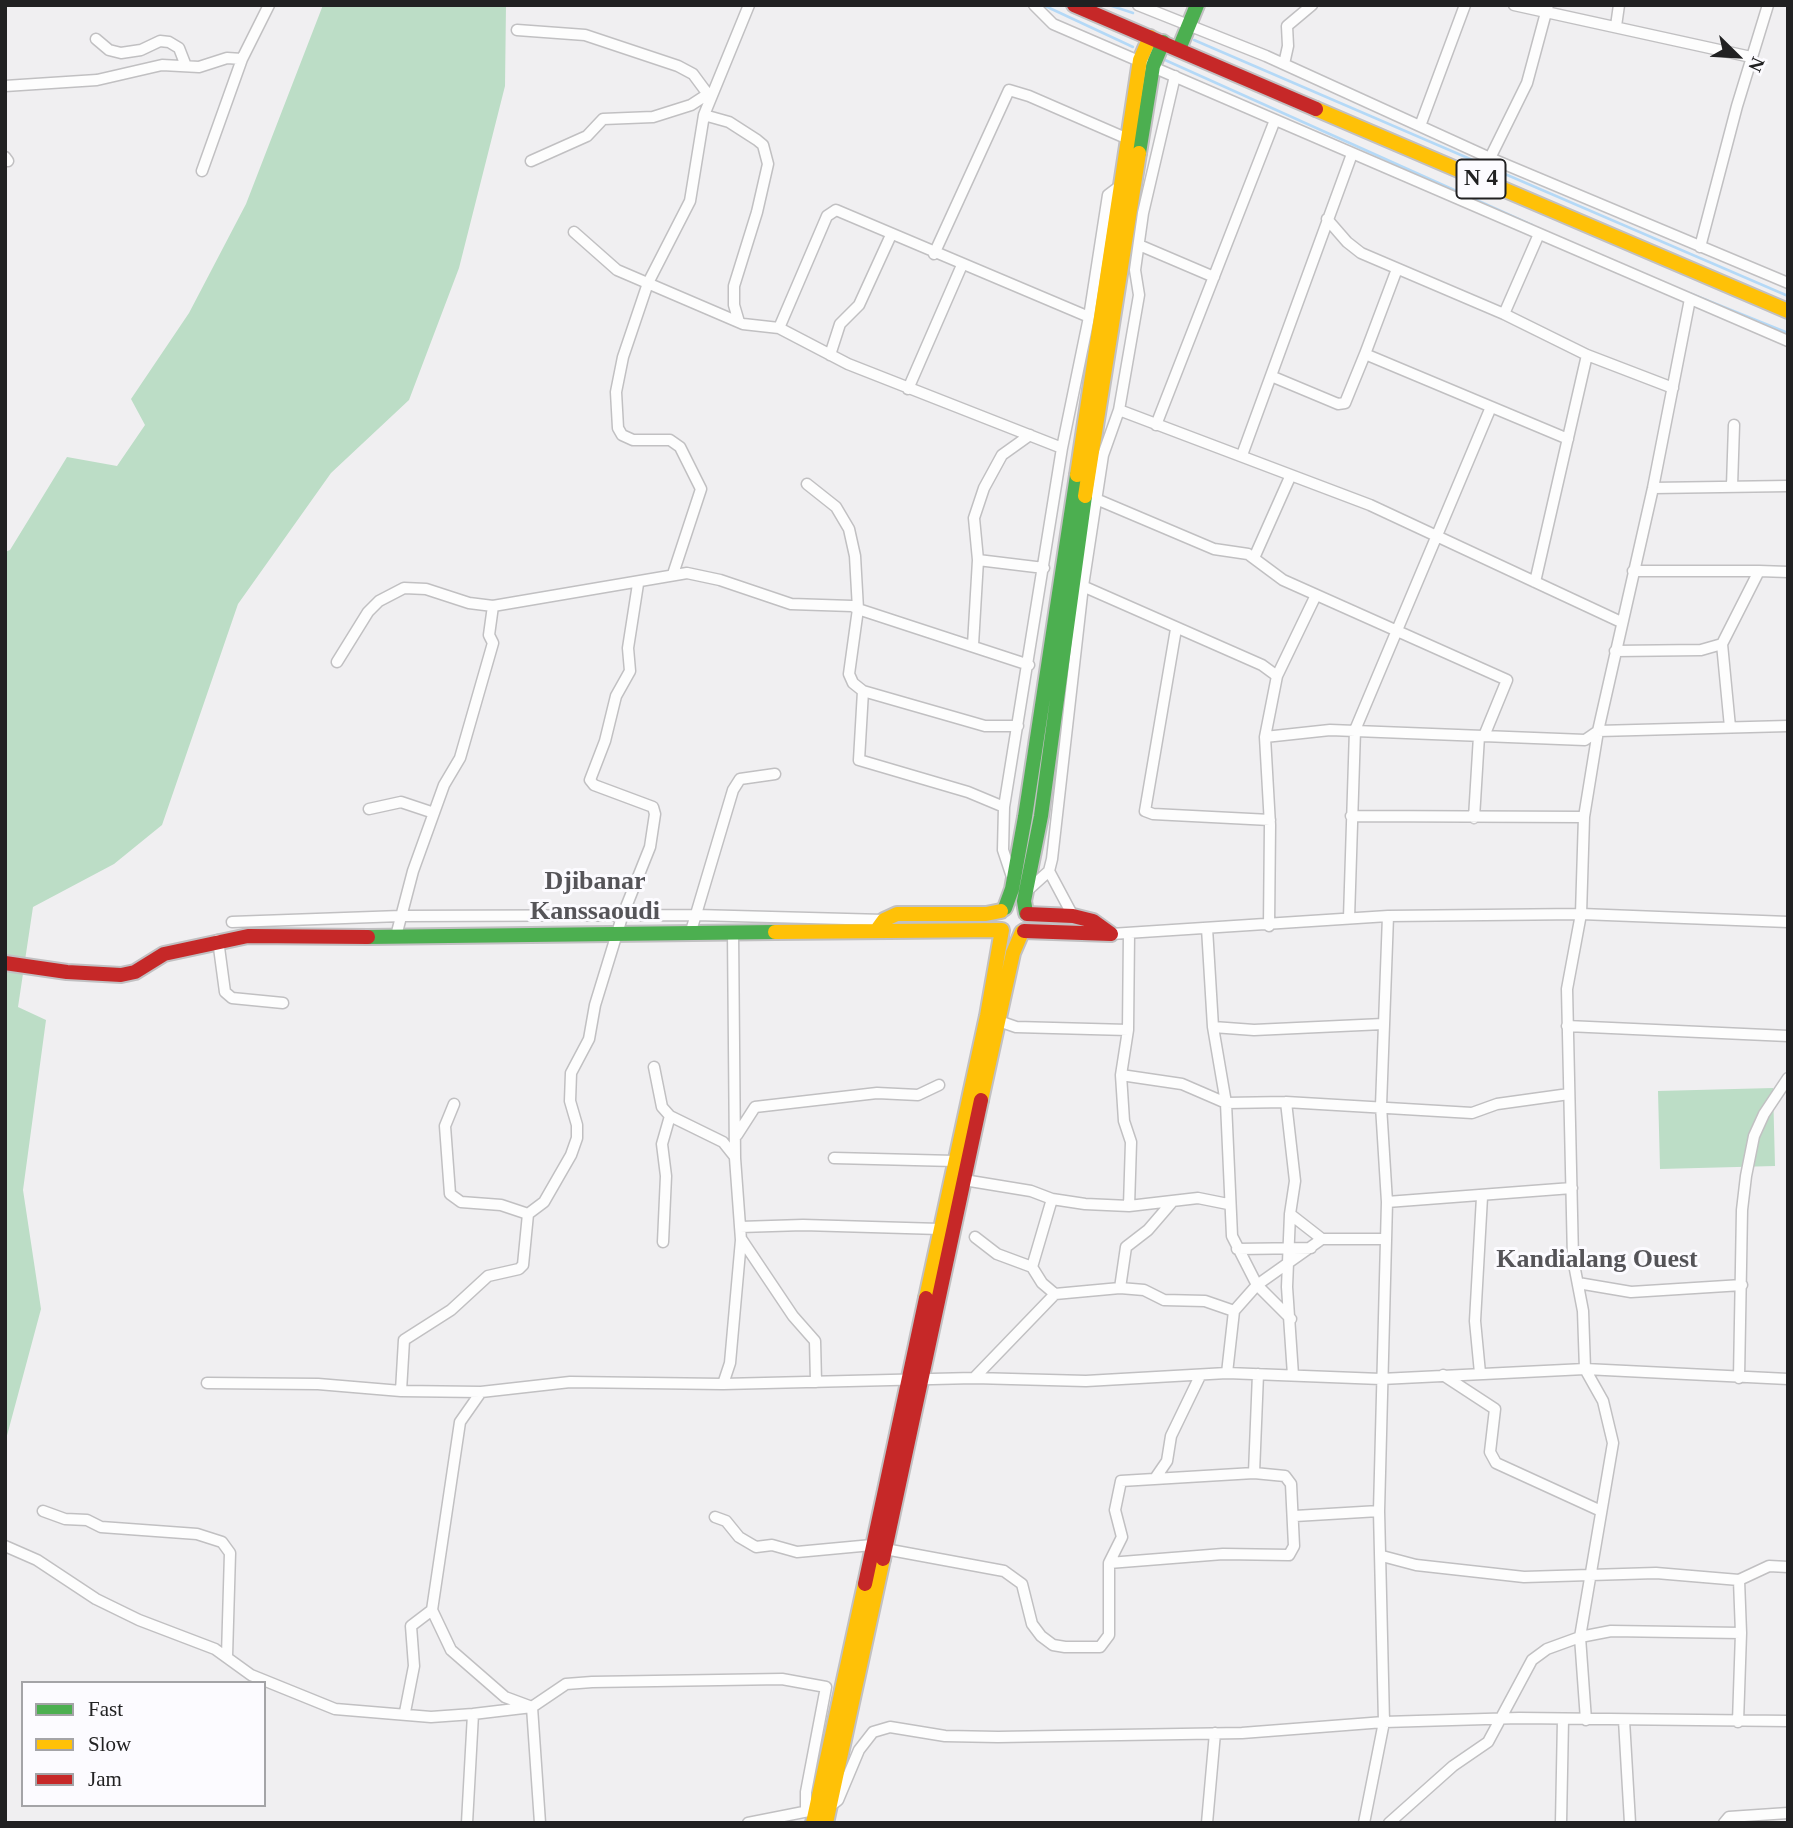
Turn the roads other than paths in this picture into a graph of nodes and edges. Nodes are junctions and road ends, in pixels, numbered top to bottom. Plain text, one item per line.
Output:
1 (269, 5) edge
2 (1034, 5) edge
3 (1074, 5) edge
4 (1138, 5) edge
5 (1197, 5) edge
6 (1312, 5) edge
7 (1465, 5) edge
8 (1514, 5) edge
9 (1619, 5) edge
10 (1768, 5) edge
11 (746, 6) edge
12 (1547, 9) edge
13 (1189, 25) junction
14 (1616, 26) junction
15 (517, 30) dead end
16 (96, 39) dead end
17 (1156, 40) junction
18 (1179, 49) junction
19 (1751, 57) junction
20 (242, 59) junction
21 (1147, 63) junction
22 (1284, 64) junction
23 (186, 66) junction
24 (1175, 76) junction
25 (5, 86) edge
26 (709, 96) junction
27 (704, 115) junction
28 (1275, 120) junction
29 (1420, 126) junction
30 (1128, 139) junction
31 (1352, 154) junction
32 (1490, 158) junction
33 (531, 161) dead end
34 (202, 171) dead end
35 (1126, 188) junction
36 (1327, 219) junction
37 (574, 232) dead end
38 (1539, 234) junction
39 (891, 235) junction
40 (1139, 245) junction
41 (1700, 247) junction
42 (934, 254) junction
43 (962, 265) junction
44 (1397, 269) junction
45 (1214, 277) junction
46 (648, 283) junction
47 (1788, 284) edge
48 (1690, 299) junction
49 (1788, 312) edge
50 (1504, 314) junction
51 (1089, 317) junction
52 (739, 322) junction
53 (779, 328) junction
54 (1788, 341) edge
55 (1365, 354) junction
56 (830, 355) junction
57 (1587, 355) junction
58 (1270, 376) junction
59 (1673, 388) junction
60 (908, 389) junction
61 (1491, 407) junction
62 (1119, 410) junction
63 (1156, 425) junction
64 (1734, 425) dead end
65 (1030, 435) junction
66 (1567, 439) junction
67 (1062, 448) junction
68 (1242, 455) junction
69 (1290, 477) junction
70 (807, 484) dead end
71 (1732, 486) junction
72 (1788, 486) edge
73 (1653, 488) junction
74 (1096, 499) junction
75 (1440, 535) junction
76 (1254, 558) junction
77 (978, 560) junction
78 (1044, 568) junction
79 (1633, 571) junction
80 (1759, 571) junction
81 (1788, 572) edge
82 (673, 573) junction
83 (1535, 582) junction
84 (638, 584) junction
85 (1077, 584) junction
86 (1316, 595) junction
87 (493, 606) junction
88 (858, 609) junction
89 (1621, 622) junction
90 (1175, 629) junction
91 (1397, 631) junction
92 (1723, 644) junction
93 (973, 645) junction
94 (1615, 651) junction
95 (337, 662) dead end
96 (1029, 665) junction
97 (1277, 676) junction
98 (863, 691) junction
99 (1018, 726) junction
100 (1788, 726) edge
101 (1730, 727) junction
102 (1355, 730) junction
103 (1598, 731) junction
104 (1482, 736) junction
105 (1265, 737) junction
106 (775, 774) dead end
107 (1004, 807) junction
108 (369, 809) dead end
109 (434, 813) junction
110 (1041, 816) junction
111 (1351, 816) junction
112 (1025, 817) junction
113 (1584, 817) junction
114 (1474, 818) junction
115 (1270, 820) junction
116 (1049, 871) junction
117 (1013, 881) junction
118 (1028, 890) junction
119 (1003, 910) junction
120 (1027, 914) junction
121 (696, 915) junction
122 (1581, 915) junction
123 (401, 916) junction
124 (1073, 916) junction
125 (1388, 916) junction
126 (622, 917) junction
127 (1349, 918) junction
128 (232, 922) dead end
129 (1788, 922) edge
130 (880, 925) junction
131 (1269, 926) junction
132 (1207, 928) junction
133 (1002, 930) junction
134 (691, 931) junction
135 (733, 932) junction
136 (1023, 932) junction
137 (1129, 933) junction
138 (617, 934) junction
139 (1111, 934) junction
140 (396, 936) junction
141 (218, 940) junction
142 (5, 963) edge
143 (283, 1003) dead end
144 (993, 1018) junction
145 (1383, 1024) junction
146 (1567, 1026) junction
147 (1213, 1027) junction
148 (1128, 1030) junction
149 (1788, 1035) edge
150 (654, 1067) dead end
151 (1121, 1075) junction
152 (1788, 1078) edge
153 (939, 1085) dead end
154 (1569, 1094) junction
155 (1226, 1102) junction
156 (1286, 1102) junction
157 (453, 1104) dead end
158 (1381, 1106) junction
159 (670, 1116) junction
160 (735, 1139) junction
161 (735, 1158) junction
162 (834, 1158) dead end
163 (955, 1161) junction
164 (964, 1180) junction
165 (1572, 1188) junction
166 (1482, 1197) junction
167 (1052, 1199) junction
168 (1173, 1201) junction
169 (1387, 1202) junction
170 (1228, 1204) junction
171 (1129, 1206) junction
172 (528, 1214) junction
173 (1290, 1214) junction
174 (740, 1227) junction
175 (940, 1229) junction
176 (975, 1237) dead end
177 (1322, 1239) junction
178 (1384, 1239) junction
179 (741, 1240) junction
180 (663, 1241) dead end
181 (1289, 1248) junction
182 (1311, 1248) junction
183 (1237, 1249) junction
184 (1289, 1265) junction
185 (1032, 1267) junction
186 (1578, 1283) junction
187 (1257, 1285) junction
188 (1742, 1285) junction
189 (1120, 1288) junction
190 (1055, 1294) junction
191 (1234, 1311) junction
192 (1291, 1320) junction
193 (1586, 1369) junction
194 (1227, 1373) junction
195 (1480, 1373) junction
196 (1258, 1374) junction
197 (1442, 1374) junction
198 (1293, 1375) junction
199 (1200, 1376) junction
200 (974, 1378) junction
201 (1739, 1378) junction
202 (1381, 1379) junction
203 (1788, 1379) edge
204 (914, 1381) junction
205 (207, 1382) dead end
206 (816, 1382) junction
207 (723, 1384) junction
208 (401, 1391) junction
209 (481, 1392) junction
210 (1254, 1473) junction
211 (1156, 1477) junction
212 (43, 1511) dead end
213 (1378, 1511) junction
214 (1601, 1511) junction
215 (1295, 1516) junction
216 (715, 1517) dead end
217 (5, 1546) edge
218 (878, 1547) junction
219 (1382, 1556) junction
220 (1109, 1563) junction
221 (1788, 1567) edge
222 (1592, 1572) junction
223 (1739, 1580) junction
224 (432, 1610) junction
225 (1741, 1633) junction
226 (1580, 1637) junction
227 (227, 1656) junction
228 (266, 1681) edge
229 (266, 1681) edge
230 (833, 1689) junction
231 (532, 1707) junction
232 (405, 1712) junction
233 (474, 1714) junction
234 (1500, 1719) junction
235 (1563, 1719) junction
236 (1586, 1720) junction
237 (1624, 1720) junction
238 (1384, 1722) junction
239 (1738, 1722) junction
240 (1786, 1722) edge
241 (1215, 1733) junction
242 (816, 1812) edge
243 (1788, 1813) edge
244 (467, 1823) edge
245 (540, 1823) edge
246 (747, 1823) edge
247 (826, 1823) edge
248 (1207, 1823) edge
249 (1364, 1823) edge
250 (1388, 1823) edge
251 (1561, 1823) edge
252 (1630, 1823) edge
253 (1724, 1823) edge

1 - 20 street
2 - 21 street
3 - 17 main road, N 4
4 - 13 street
5 - 13 main road
6 - 22 street
7 - 29 street
8 - 12 street
9 - 14 street
10 - 19 street
11 - 26 street
12 - 14 street
12 - 32 street
13 - 18 main road
13 - 22 street
14 - 19 street
15 - 26 street
16 - 23 street
17 - 18 main road, N 4
17 - 21 main road
18 - 49 main road, N 4
19 - 41 street
20 - 23 street
20 - 34 street
21 - 24 street
21 - 30 main road
21 - 35 main road
22 - 29 street
23 - 25 street
24 - 28 street
24 - 40 street
26 - 27 street
26 - 33 street
27 - 46 street
27 - 52 street
28 - 31 street
28 - 45 street
29 - 32 street
30 - 35 main road
30 - 42 street
31 - 36 street
31 - 38 street
32 - 41 street
35 - 51 street
35 - 85 main road
35 - 112 main road
36 - 44 street
36 - 58 street
37 - 46 street
38 - 48 street
38 - 50 street
39 - 42 street
39 - 53 street
39 - 56 street
40 - 45 street
40 - 62 street
41 - 47 street
42 - 43 street
43 - 51 street
43 - 60 street
44 - 50 street
44 - 55 street
45 - 63 street
46 - 52 street
46 - 82 street
48 - 54 street
48 - 59 street
50 - 57 street
51 - 67 street
52 - 53 street
53 - 56 street
55 - 58 street
55 - 61 street
56 - 60 street
57 - 59 street
57 - 66 street
58 - 68 street
59 - 73 street
60 - 65 street
61 - 66 street
61 - 75 street
62 - 63 street
62 - 74 street
63 - 68 street
64 - 71 street
65 - 67 street
65 - 77 street
66 - 83 street
67 - 78 street
68 - 69 street
69 - 75 street
69 - 76 street
70 - 88 street
71 - 72 street
71 - 73 street
73 - 79 street
74 - 76 street
74 - 85 street
75 - 83 street
75 - 91 street
76 - 86 street
77 - 78 street
77 - 93 street
78 - 96 street
79 - 80 street
79 - 89 street
80 - 81 street
80 - 92 street
82 - 84 street
82 - 88 street
83 - 89 street
84 - 87 street
84 - 126 street
85 - 90 street
85 - 110 main road
85 - 116 street
86 - 91 street
86 - 97 street
87 - 95 street
87 - 109 street
88 - 93 street
88 - 98 street
89 - 94 street
90 - 97 street
90 - 115 street
91 - 102 street
91 - 104 street
92 - 94 street
92 - 101 street
93 - 96 street
94 - 103 street
96 - 99 street
97 - 105 street
98 - 99 street
98 - 107 street
99 - 107 street
100 - 101 street
101 - 103 street
102 - 104 street
102 - 105 street
102 - 111 street
103 - 104 street
103 - 113 street
104 - 114 street
105 - 115 street
106 - 121 street
107 - 117 street
108 - 109 street
109 - 123 street
110 - 112 main road
110 - 118 main road
111 - 114 street
111 - 127 street
112 - 117 main road
113 - 114 street
113 - 122 street
115 - 131 street
116 - 118 street
116 - 124 street
117 - 119 main road
118 - 120 main road
119 - 120 main road
119 - 130 main road
119 - 133 main road
120 - 124 main road
120 - 136 main road
121 - 126 street
121 - 130 street
121 - 134 street
122 - 125 street
122 - 129 street
122 - 146 street
123 - 126 street
123 - 128 street
123 - 140 street
124 - 139 main road
125 - 127 street
125 - 145 street
126 - 138 street
127 - 131 street
130 - 133 main road
130 - 135 main road
131 - 132 street
132 - 137 street
132 - 147 street
133 - 136 main road
133 - 144 main road
134 - 135 main road
134 - 138 main road
135 - 160 street
136 - 139 main road
136 - 144 main road
137 - 139 street
137 - 148 street
138 - 140 main road
138 - 172 street
140 - 141 main road
141 - 142 main road
141 - 143 street
144 - 148 street
144 - 163 main road
144 - 164 main road
145 - 147 street
145 - 158 street
146 - 149 street
146 - 154 street
147 - 155 street
148 - 151 street
150 - 159 street
151 - 155 street
151 - 171 street
152 - 188 street
153 - 160 street
154 - 158 street
154 - 165 street
155 - 156 street
155 - 170 street
156 - 158 street
156 - 173 street
157 - 172 street
158 - 169 street
159 - 161 street
159 - 180 street
160 - 161 street
161 - 174 street
162 - 163 street
163 - 175 main road
164 - 167 street
164 - 204 main road
165 - 166 street
165 - 186 street
166 - 169 street
166 - 195 street
167 - 171 street
167 - 185 street
168 - 170 street
168 - 171 street
168 - 189 street
169 - 178 street
170 - 183 street
172 - 208 street
173 - 177 street
173 - 181 street
174 - 175 street
174 - 179 street
175 - 204 main road
176 - 185 street
177 - 178 street
177 - 182 street
178 - 202 street
179 - 206 street
179 - 207 street
181 - 182 street
181 - 183 street
181 - 184 street
182 - 184 street
183 - 187 street
184 - 187 street
184 - 192 street
185 - 190 street
186 - 188 street
186 - 193 street
187 - 191 street
187 - 192 street
188 - 201 street
189 - 190 street
189 - 191 street
190 - 200 street
191 - 194 street
192 - 198 street
193 - 195 street
193 - 201 street
193 - 214 street
194 - 196 street
194 - 199 street
195 - 197 street
196 - 198 street
196 - 210 street
197 - 202 street
197 - 214 street
198 - 202 street
199 - 200 street
199 - 211 street
200 - 204 street
201 - 203 street
202 - 213 street
204 - 206 street
204 - 218 main road
205 - 208 street
206 - 207 street
207 - 209 street
208 - 209 street
209 - 224 street
210 - 211 street
210 - 215 street
211 - 220 street
212 - 227 street
213 - 215 street
213 - 219 street
214 - 222 street
215 - 220 street
216 - 218 street
217 - 227 street
218 - 220 street
218 - 230 main road
218 - 242 main road
219 - 222 street
219 - 238 street
221 - 223 street
222 - 223 street
222 - 226 street
223 - 225 street
224 - 231 street
224 - 232 street
225 - 226 street
225 - 239 street
226 - 234 street
226 - 236 street
227 - 229 street
228 - 232 street
230 - 231 street
230 - 242 main road
231 - 233 street
231 - 245 street
232 - 233 street
233 - 244 street
234 - 235 street
234 - 238 street
234 - 250 street
235 - 236 street
235 - 251 street
236 - 237 street
237 - 239 street
237 - 252 street
238 - 241 street
238 - 249 street
239 - 240 street
241 - 242 street
241 - 248 street
242 - 246 street
242 - 247 main road
243 - 253 street

